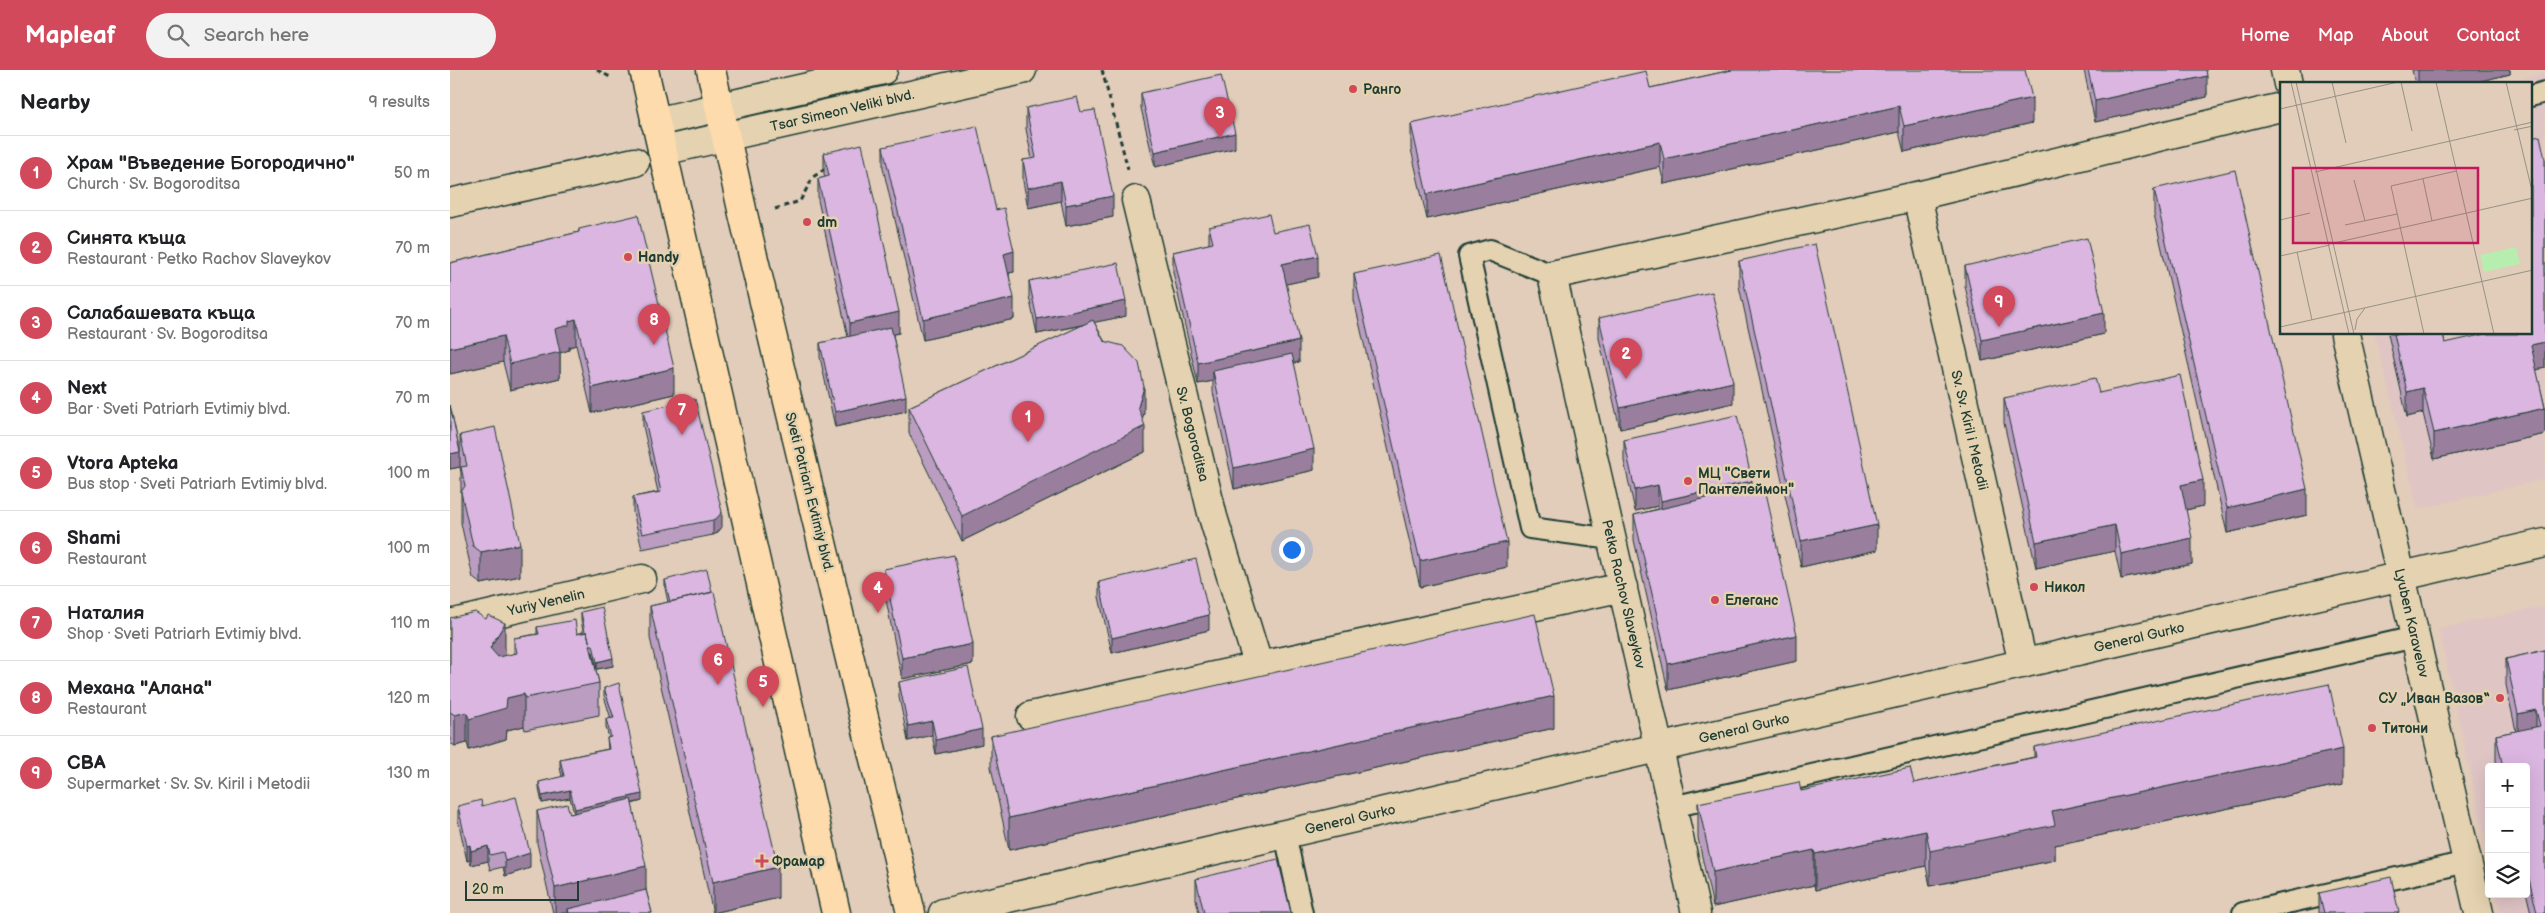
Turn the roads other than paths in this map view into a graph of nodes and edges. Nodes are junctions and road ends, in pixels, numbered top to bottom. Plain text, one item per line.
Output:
1 (644, 70) edge
2 (711, 70) edge
3 (883, 70) edge
4 (1022, 70) edge
5 (2545, 92) edge
6 (2532, 96) edge
7 (2280, 106) edge
8 (720, 108) junction
9 (655, 122) junction
10 (727, 136) junction
11 (662, 151) junction
12 (635, 162) dead end
13 (1917, 196) junction
14 (1136, 200) road end
15 (450, 203) edge
16 (1552, 275) junction
17 (2345, 335) edge
18 (1612, 539) junction
19 (2545, 543) edge
20 (2401, 576) junction
21 (642, 580) dead end
22 (1623, 587) junction
23 (450, 624) edge
24 (2416, 637) junction
25 (2023, 664) junction
26 (1259, 667) junction
27 (1031, 716) dead end
28 (1659, 748) junction
29 (1672, 807) junction
30 (1285, 834) junction
31 (2467, 862) junction
32 (836, 913) edge
33 (911, 913) edge
34 (943, 913) edge
35 (1302, 913) edge
36 (1696, 913) edge
37 (2243, 913) edge
38 (2479, 913) edge

1 - 9 main road
2 - 8 main road, Sveti Patriarh Evtimiy blvd.
3 - 8 street
4 - 10 street, Tsar Simeon Veliki blvd.
5 - 6 lane
7 - 13 street
8 - 9 street
8 - 10 main road, Sveti Patriarh Evtimiy blvd.
9 - 11 main road
10 - 11 street, Tsar Simeon Veliki blvd.
10 - 33 main road, Sveti Patriarh Evtimiy blvd.
11 - 32 main road
12 - 15 street
13 - 16 street
13 - 25 street, Sv. Sv. Kiril i Metodii
14 - 26 street, Sv. Bogoroditsa
16 - 18 street, Petko Rachov Slaveykov
16 - 18 lane
17 - 20 street, Lyuben Karavelov
18 - 22 street, Petko Rachov Slaveykov
19 - 20 street, General Gurko
20 - 24 street, Lyuben Karavelov
20 - 25 street, General Gurko
21 - 23 street, Yuriy Venelin
22 - 26 street
22 - 28 street, Petko Rachov Slaveykov
24 - 29 lane
24 - 31 street, Lyuben Karavelov
25 - 28 street, General Gurko
26 - 27 street
28 - 29 street, Petko Rachov Slaveykov
28 - 30 street, General Gurko
29 - 36 street, Petko Rachov Slaveykov
30 - 34 street, General Gurko
30 - 35 lane
31 - 37 lane
31 - 38 street, Lyuben Karavelov

